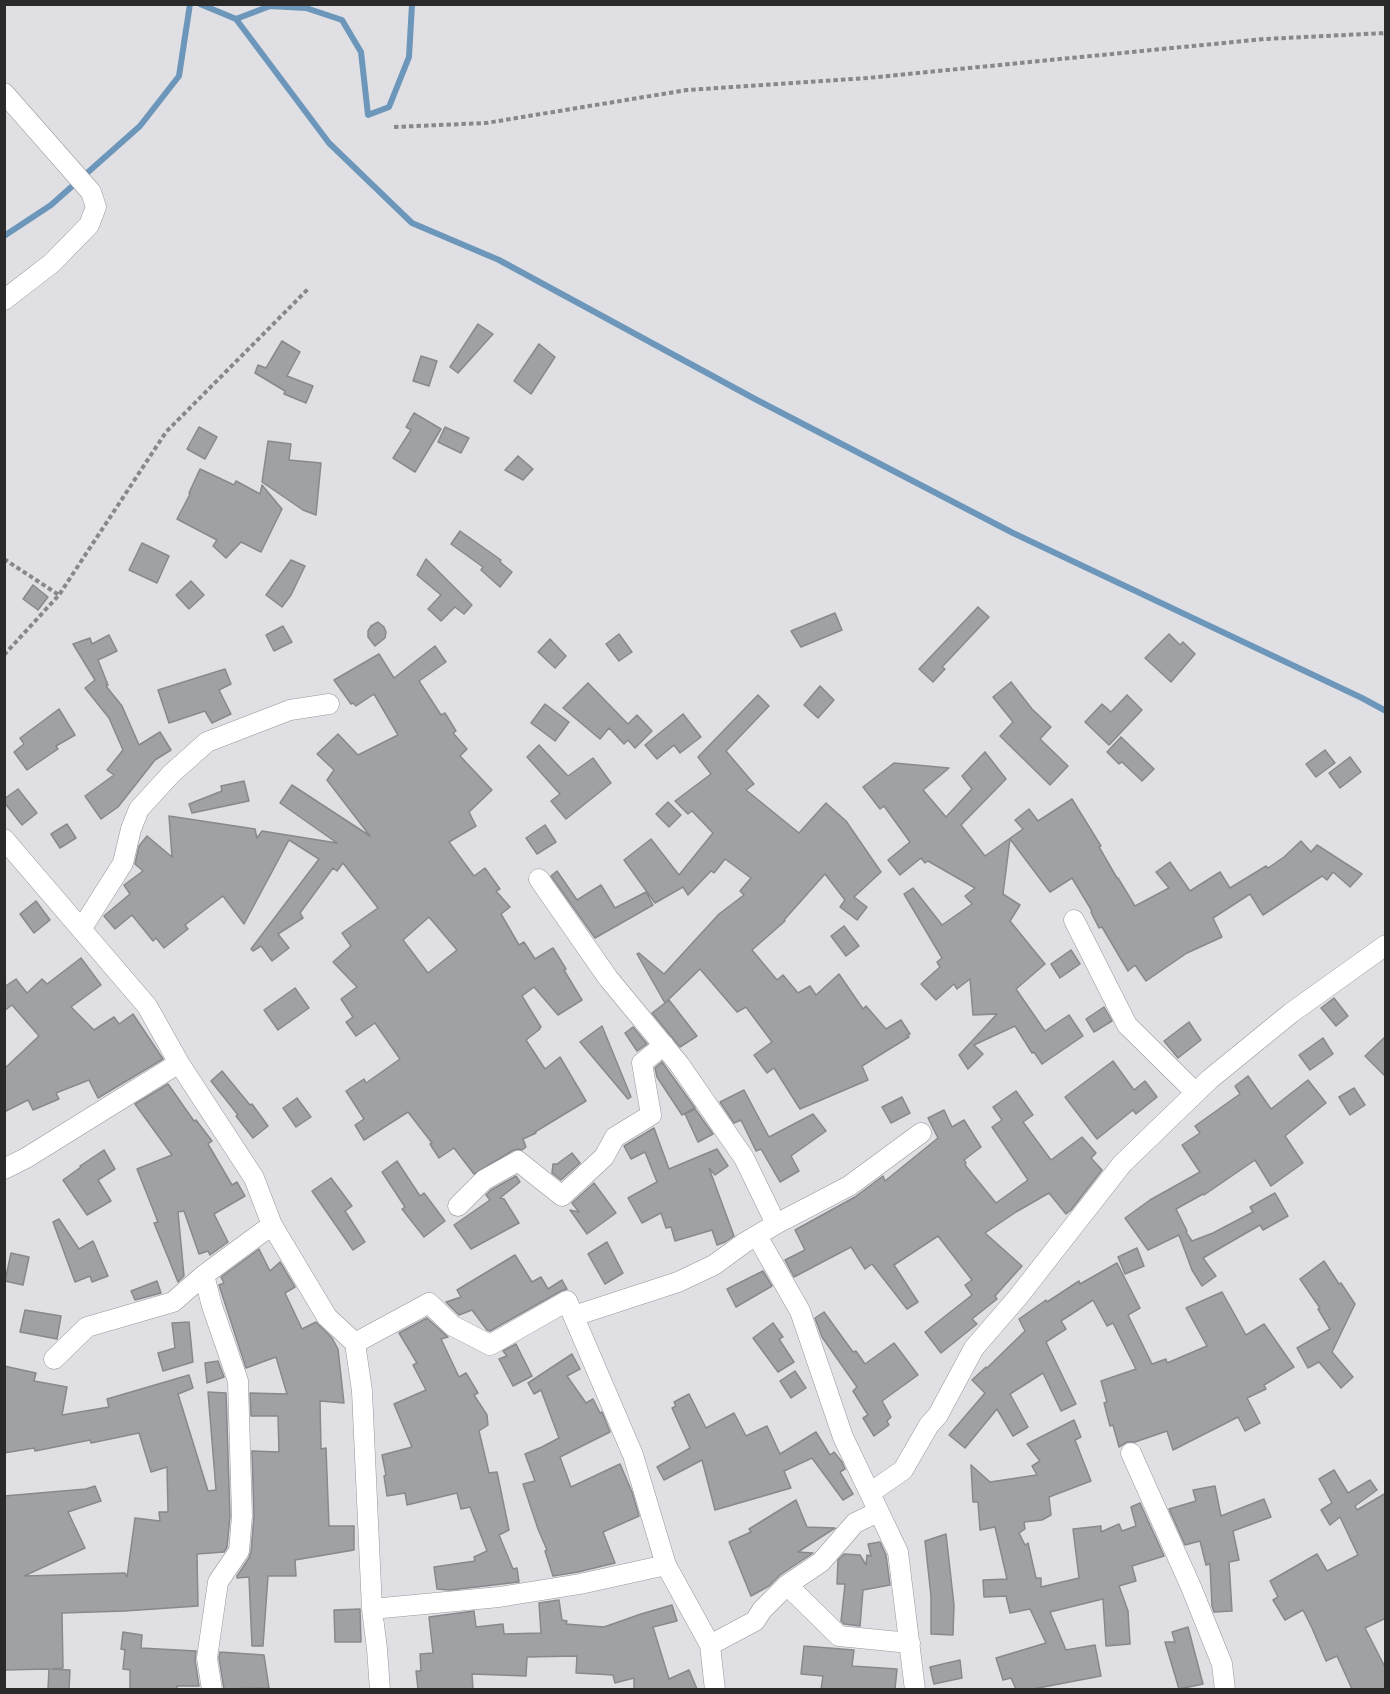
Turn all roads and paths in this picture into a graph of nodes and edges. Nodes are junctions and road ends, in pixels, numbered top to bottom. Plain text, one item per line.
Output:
1 (1386, 33) edge
2 (4, 93) edge
3 (394, 127) dead end
4 (309, 288) dead end
5 (4, 300) edge
6 (4, 559) edge
7 (59, 595) junction
8 (4, 655) edge
9 (329, 704) dead end
10 (4, 839) edge
11 (538, 879) dead end
12 (1074, 920) dead end
13 (82, 928) junction
14 (1386, 945) edge
15 (664, 1045) junction
16 (179, 1063) junction
17 (1196, 1093) junction
18 (921, 1133) dead end
19 (4, 1168) edge
20 (458, 1206) dead end
21 (776, 1224) junction
22 (272, 1225) junction
23 (757, 1236) junction
24 (204, 1275) junction
25 (574, 1316) junction
26 (355, 1343) junction
27 (54, 1359) dead end
28 (1131, 1453) dead end
29 (870, 1493) junction
30 (878, 1512) junction
31 (666, 1565) junction
32 (788, 1586) junction
33 (372, 1609) junction
34 (910, 1643) junction
35 (710, 1645) junction
36 (212, 1689) edge
37 (380, 1689) edge
38 (715, 1689) edge
39 (915, 1689) edge
40 (1225, 1689) edge

1 - 3 path
2 - 5 street
4 - 7 path
6 - 7 path
7 - 8 path
9 - 13 street
10 - 13 street
11 - 15 street
12 - 17 street
13 - 16 street
14 - 17 street
15 - 20 street
15 - 21 street
16 - 19 street
16 - 22 street
17 - 29 street
18 - 21 street
21 - 23 street
22 - 24 street
22 - 26 street
23 - 25 street
23 - 29 street
24 - 27 street
24 - 36 street
25 - 26 street
25 - 31 street
26 - 33 street
28 - 40 street
29 - 30 street
30 - 32 street
30 - 34 street
31 - 33 street
31 - 35 street
32 - 34 street
32 - 35 street
33 - 37 street
34 - 39 street
35 - 38 street

